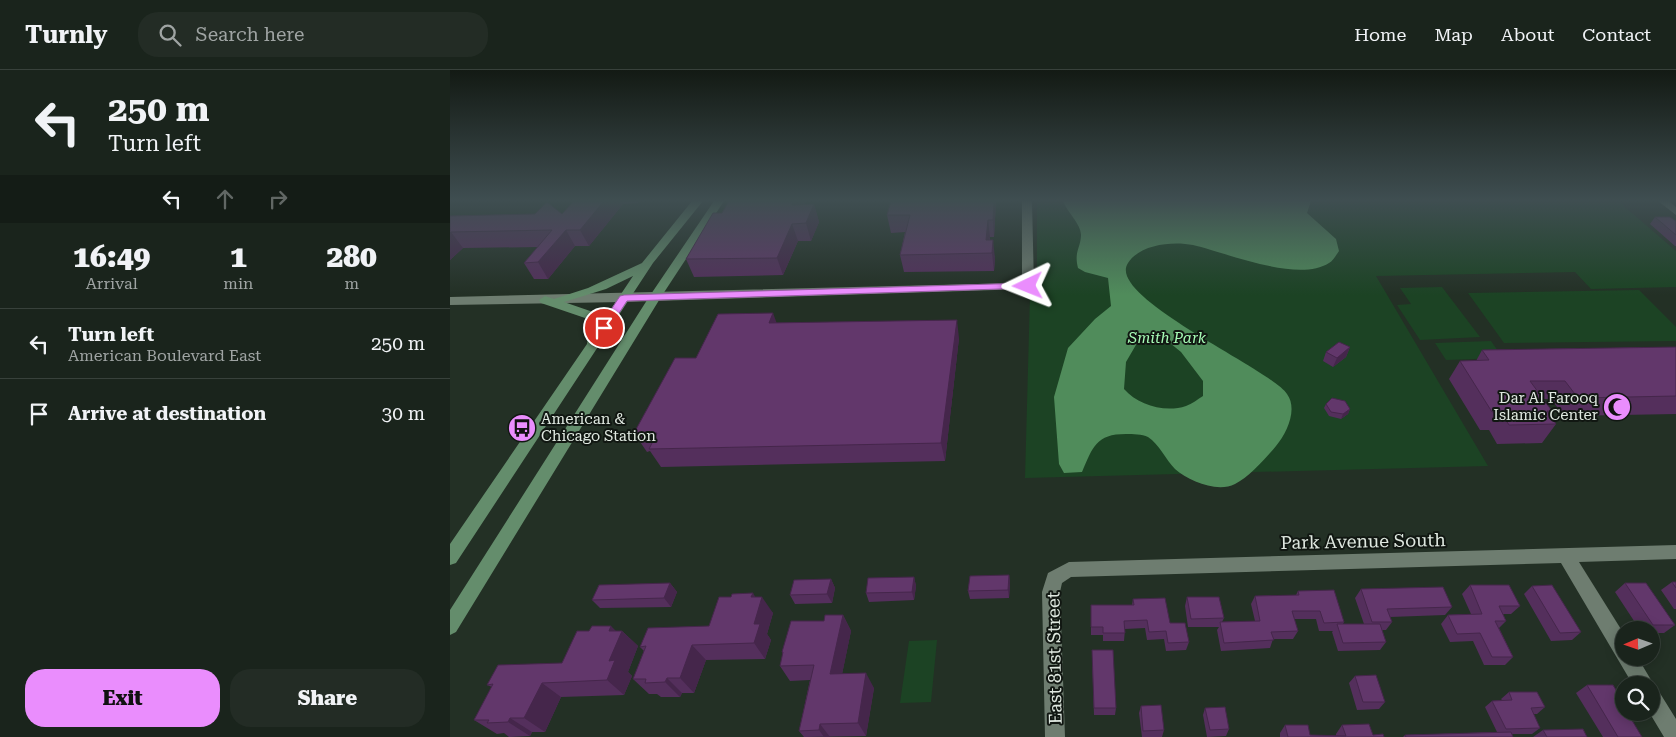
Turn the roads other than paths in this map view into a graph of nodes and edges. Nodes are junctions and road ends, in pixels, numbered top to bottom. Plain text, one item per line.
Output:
1 (673, 232) edge
2 (698, 232) edge
3 (1027, 232) edge
4 (649, 261) junction
5 (654, 297) junction
6 (624, 298) junction
7 (545, 300) junction
8 (559, 300) junction
9 (450, 302) edge
10 (593, 344) junction
11 (1676, 552) edge
12 (1566, 556) junction
13 (450, 558) edge
14 (1054, 578) joint
15 (450, 626) edge
16 (1615, 636) edge
17 (1660, 711) edge
18 (1055, 737) edge
19 (1676, 737) edge

1 - 4 main road
2 - 5 main road
3 - 5 street
4 - 6 main road
4 - 8 main road
5 - 6 street
5 - 15 main road
6 - 8 street
6 - 10 main road
7 - 8 street
7 - 9 street
7 - 10 main road
10 - 13 main road
11 - 12 street, Park Avenue South
12 - 14 street, Park Avenue South
12 - 16 street
14 - 18 street, East 81st Street
17 - 19 street

